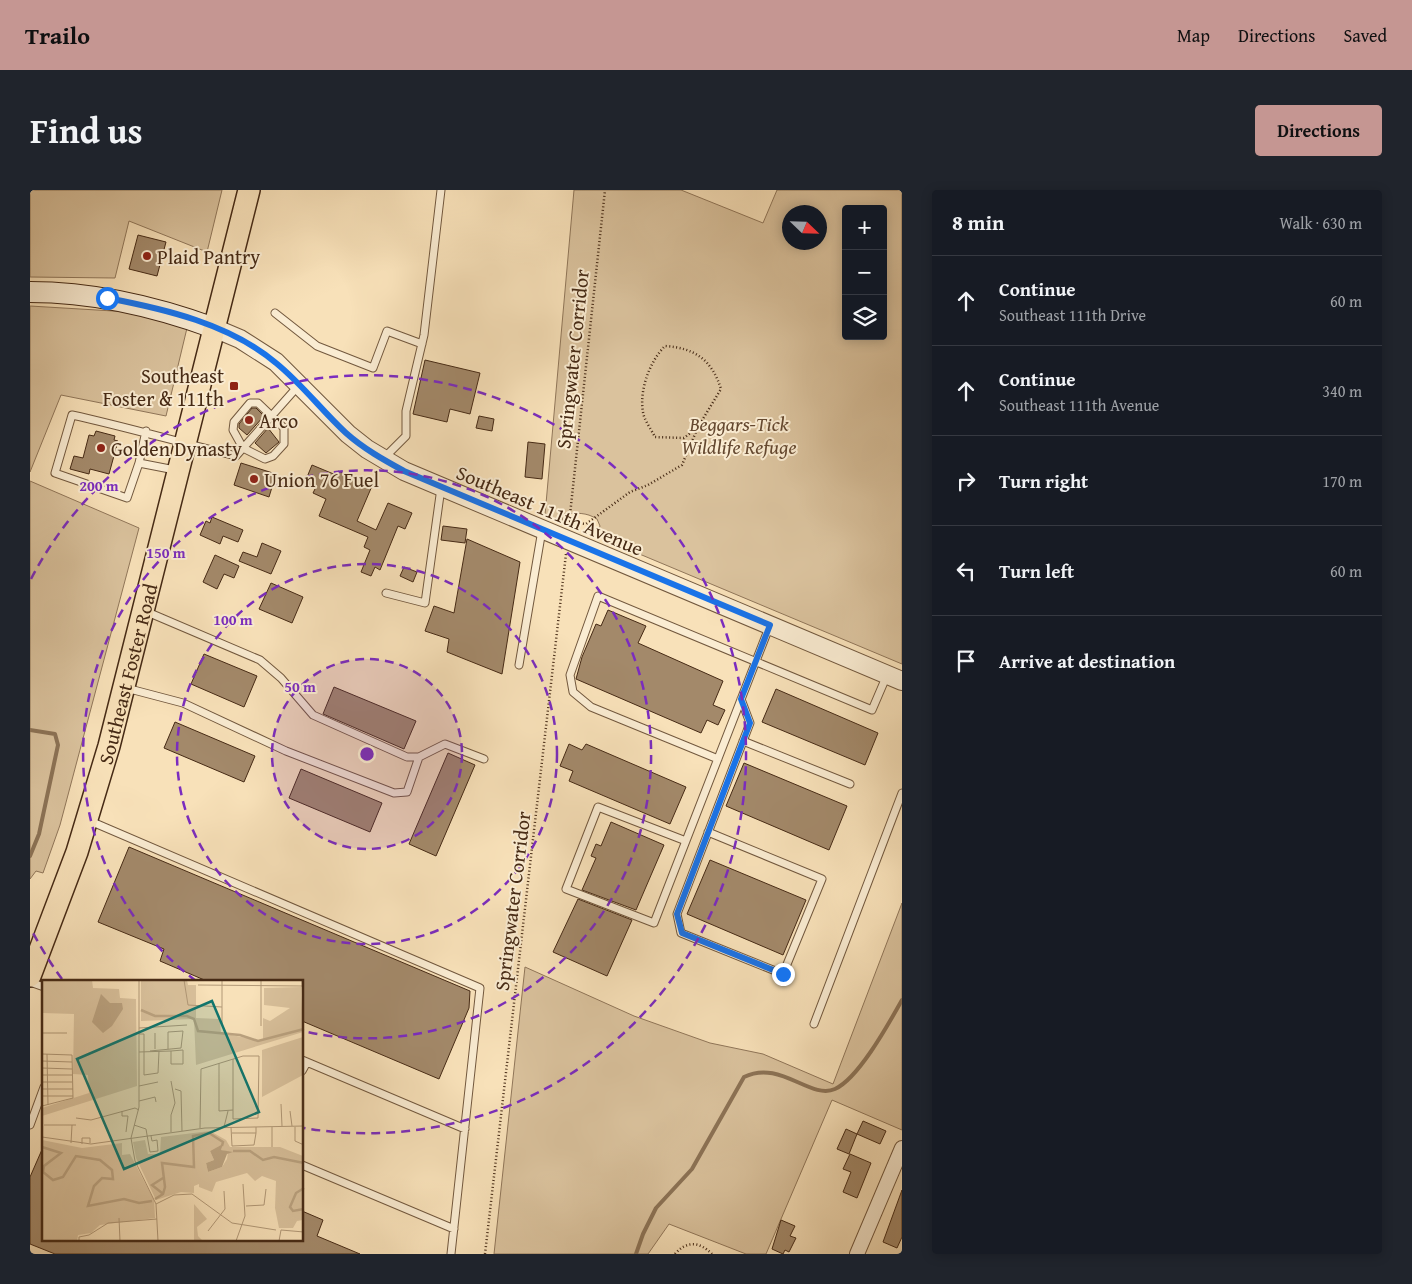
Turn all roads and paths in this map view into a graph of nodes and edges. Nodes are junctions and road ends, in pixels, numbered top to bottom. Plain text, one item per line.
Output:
1 (249, 190) edge
2 (441, 190) edge
3 (605, 190) edge
4 (30, 292) edge
5 (275, 313) dead end
6 (214, 328) junction
7 (422, 344) junction
8 (299, 385) junction
9 (272, 415) junction
10 (698, 426) junction
11 (146, 431) junction
12 (185, 444) junction
13 (243, 448) junction
14 (383, 460) junction
15 (139, 462) junction
16 (178, 470) junction
17 (441, 488) junction
18 (569, 522) junction
19 (542, 530) junction
20 (568, 530) dead end
21 (566, 550) dead end
22 (386, 593) dead end
23 (143, 610) junction
24 (770, 625) junction
25 (756, 660) junction
26 (519, 665) dead end
27 (894, 678) edge
28 (123, 687) junction
29 (741, 699) junction
30 (743, 741) junction
31 (419, 757) junction
32 (718, 759) junction
33 (484, 760) dead end
34 (850, 784) dead end
35 (902, 793) edge
36 (87, 820) junction
37 (708, 832) junction
38 (686, 841) junction
39 (30, 976) edge
40 (30, 982) edge
41 (42, 987) edge
42 (814, 1024) dead end
43 (304, 1061) edge
44 (42, 1092) edge
45 (30, 1125) edge
46 (465, 1129) junction
47 (902, 1148) edge
48 (304, 1165) edge
49 (454, 1229) junction
50 (451, 1254) edge
51 (485, 1254) edge
52 (674, 1254) edge
53 (712, 1254) edge
54 (857, 1254) edge

1 - 6 main road, Southeast Foster Road
2 - 7 lane
3 - 18 path, Springwater Corridor
4 - 6 main road
5 - 7 lane
6 - 8 street, Southeast 111th Avenue
6 - 12 main road, Southeast Foster Road
7 - 14 lane
8 - 9 lane
8 - 14 street, Southeast 111th Avenue
9 - 13 lane
9 - 13 lane
9 - 13 lane
10 - 10 path
10 - 18 path
11 - 12 lane
11 - 15 lane
11 - 15 lane
12 - 13 lane
12 - 16 main road, Southeast Foster Road
14 - 17 street, Southeast 111th Avenue
15 - 16 lane
16 - 23 main road, Southeast Foster Road
17 - 19 street, Southeast 111th Avenue
17 - 22 lane
18 - 20 path, Springwater Corridor
19 - 24 street, Southeast 111th Avenue
19 - 26 lane
21 - 51 path, Springwater Corridor
23 - 28 main road, Southeast Foster Road
23 - 31 lane
24 - 25 lane
24 - 27 street, Southeast 111th Avenue
25 - 27 lane
25 - 29 lane
25 - 32 lane
28 - 31 lane
28 - 36 main road, Southeast Foster Road
29 - 30 lane
29 - 32 lane
30 - 34 lane
30 - 37 lane
31 - 33 lane
32 - 38 lane
35 - 42 lane
36 - 39 main road, Southeast Foster Road
36 - 46 lane
37 - 37 lane
38 - 38 lane
40 - 41 lane
43 - 46 lane
44 - 45 lane
46 - 49 lane
47 - 54 street
48 - 49 lane
49 - 50 lane
52 - 53 path

